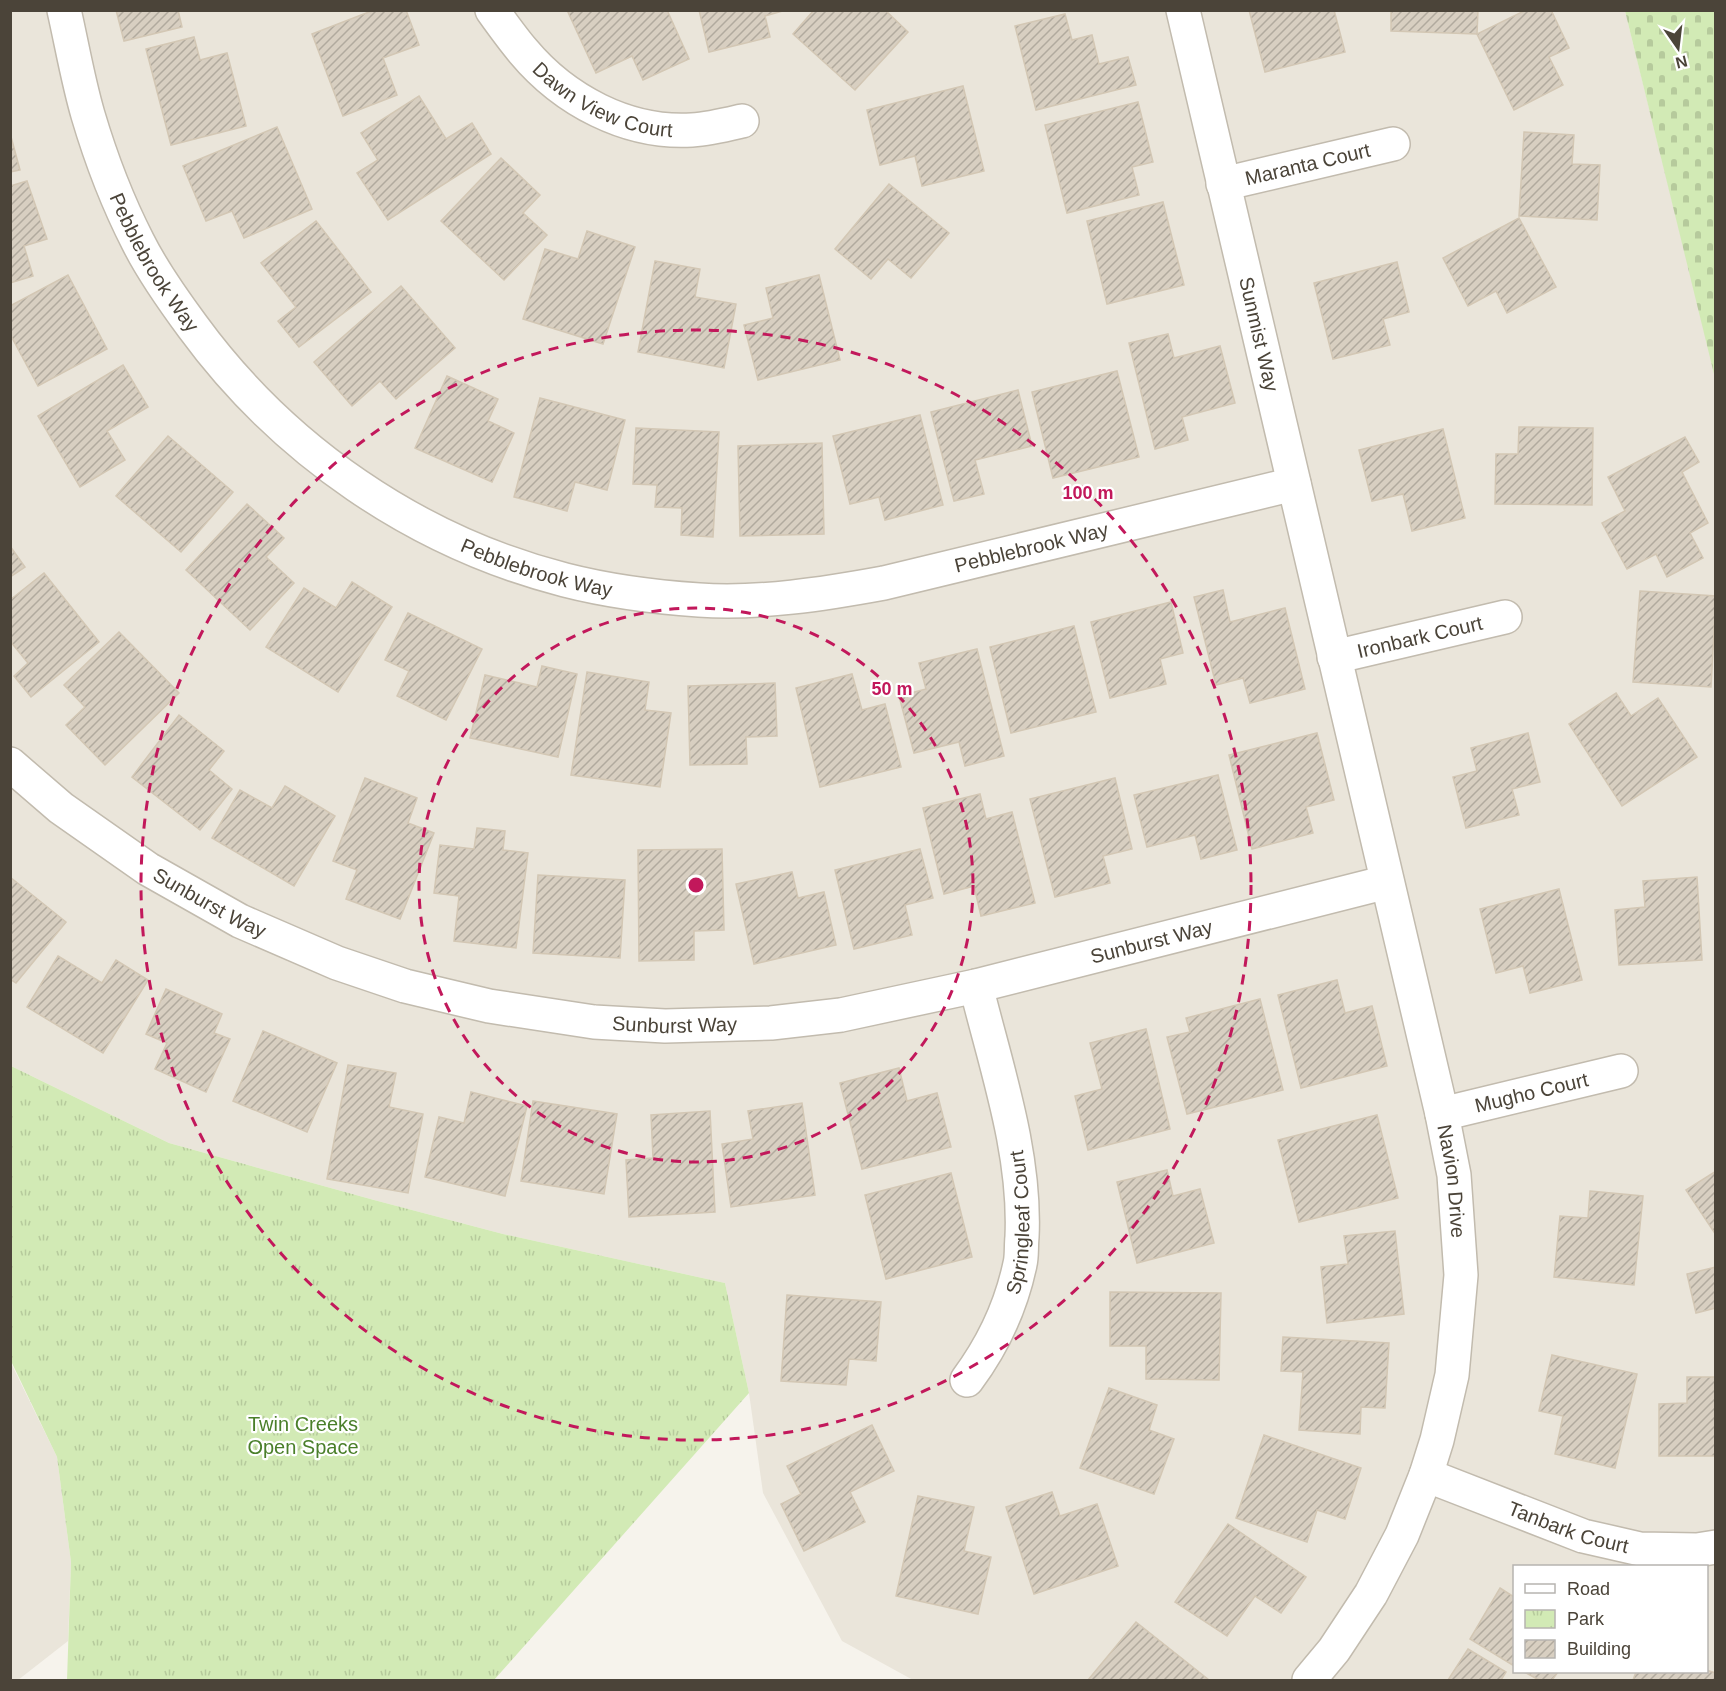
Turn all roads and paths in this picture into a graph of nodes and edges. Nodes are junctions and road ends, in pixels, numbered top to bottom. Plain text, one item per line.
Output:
1 (64, 10) edge
2 (492, 10) edge
3 (1183, 10) edge
4 (742, 121) dead end
5 (1393, 144) dead end
6 (1223, 184) junction
7 (1294, 484) junction
8 (1505, 616) dead end
9 (1334, 657) junction
10 (10, 764) edge
11 (1387, 882) junction
12 (975, 986) junction
13 (1622, 1071) dead end
14 (1442, 1114) junction
15 (967, 1380) dead end
16 (1426, 1475) junction
17 (1716, 1547) edge
18 (1309, 1680) edge

1 - 7 street, Pebblebrook Way
2 - 4 street, Dawn View Court
3 - 6 street, Sunmist Way
5 - 6 street, Maranta Court
6 - 7 street, Sunmist Way
7 - 9 street, Sunmist Way
8 - 9 street, Ironbark Court
9 - 11 street, Navion Drive
10 - 12 street, Sunburst Way
11 - 12 street, Sunburst Way
11 - 14 street, Navion Drive
12 - 15 street, Springleaf Court
13 - 14 street, Mugho Court
14 - 16 street, Navion Drive
16 - 17 street, Tanbark Court
16 - 18 street, Navion Drive

